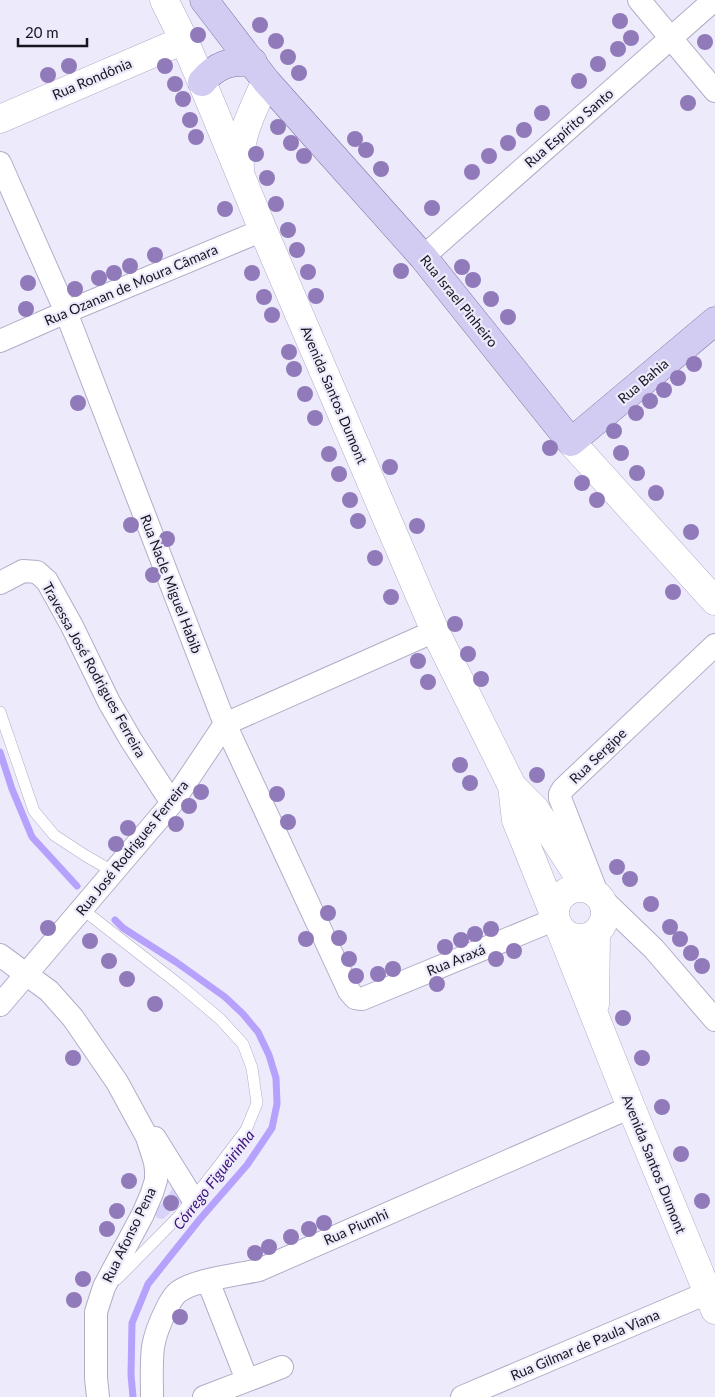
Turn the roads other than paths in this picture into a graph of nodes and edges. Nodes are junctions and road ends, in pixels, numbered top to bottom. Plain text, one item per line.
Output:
1 (164, 0) edge
2 (204, 0) edge
3 (640, 0) edge
4 (714, 0) edge
5 (671, 38) junction
6 (184, 40) junction
7 (260, 72) junction
8 (202, 82) junction
9 (715, 91) edge
10 (212, 106) junction
11 (253, 108) junction
12 (0, 119) edge
13 (0, 163) edge
14 (241, 176) junction
15 (263, 230) junction
16 (423, 257) junction
17 (66, 312) junction
18 (715, 320) edge
19 (0, 341) edge
20 (571, 442) junction
21 (0, 583) edge
22 (715, 602) edge
23 (434, 630) junction
24 (715, 645) edge
25 (0, 712) edge
26 (225, 724) junction
27 (512, 786) junction
28 (172, 803) junction
29 (114, 872) junction
30 (597, 907) junction
31 (82, 909) junction
32 (557, 922) junction
33 (0, 955) edge
34 (27, 974) junction
35 (355, 998) joint
36 (0, 1004) edge
37 (595, 1018) junction
38 (715, 1020) edge
39 (117, 1082) junction
40 (631, 1107) junction
41 (193, 1198) junction
42 (208, 1281) junction
43 (711, 1301) edge
44 (96, 1312) junction
45 (282, 1366) dead end
46 (247, 1380) junction
47 (98, 1397) edge
48 (152, 1397) edge
49 (204, 1397) edge
50 (462, 1397) edge

1 - 6 main road, Avenida Santos Dumont
2 - 7 main road, Rua Israel Pinheiro
3 - 5 street
4 - 5 street, Rua Espírito Santo
5 - 9 street
5 - 16 street, Rua Espírito Santo
6 - 8 main road, Avenida Santos Dumont
6 - 12 main road, Rua Rondônia
7 - 8 main road
7 - 11 main road
7 - 16 main road, Rua Israel Pinheiro
8 - 10 main road, Avenida Santos Dumont
10 - 11 main road
10 - 14 main road, Avenida Santos Dumont
11 - 14 main road
13 - 17 street, Rua Nacle Miguel Habib
14 - 15 main road, Avenida Santos Dumont
15 - 17 street, Rua Ozanan de Moura Câmara
15 - 23 main road, Avenida Santos Dumont
16 - 20 main road, Rua Israel Pinheiro
17 - 19 street, Rua Ozanan de Moura Câmara
17 - 26 street, Rua Nacle Miguel Habib
18 - 20 main road, Rua Bahia
20 - 22 main road, Rua Israel Pinheiro
21 - 28 street, Travessa José Rodrigues Ferreira
23 - 26 street
23 - 27 main road, Avenida Santos Dumont
24 - 30 street, Rua Sergipe
25 - 29 lane
26 - 28 street, Rua José Rodrigues Ferreira
26 - 35 street, Rua Nacle Miguel Habib
27 - 30 main road, Avenida Santos Dumont
27 - 32 main road, Avenida Santos Dumont
28 - 29 street, Rua José Rodrigues Ferreira
29 - 31 street, Rua José Rodrigues Ferreira
30 - 32 main road
30 - 32 main road
30 - 37 main road, Avenida Santos Dumont
30 - 38 street
31 - 34 street, Rua José Rodrigues Ferreira
31 - 41 lane
32 - 35 street, Rua Araxá
32 - 37 main road, Avenida Santos Dumont
33 - 34 street, Rua Afonso Pena
34 - 36 street, Rua José Rodrigues Ferreira
34 - 39 street, Rua Afonso Pena
37 - 40 main road, Avenida Santos Dumont
39 - 41 street, Rua Afonso Pena
39 - 44 street, Rua Afonso Pena
40 - 42 street, Rua Piumhi
40 - 43 main road, Avenida Santos Dumont
41 - 44 lane
42 - 46 street
42 - 48 street, Rua Piumhi
43 - 50 street, Rua Gilmar de Paula Viana
44 - 47 street, Rua Afonso Pena
45 - 46 street
46 - 49 street

